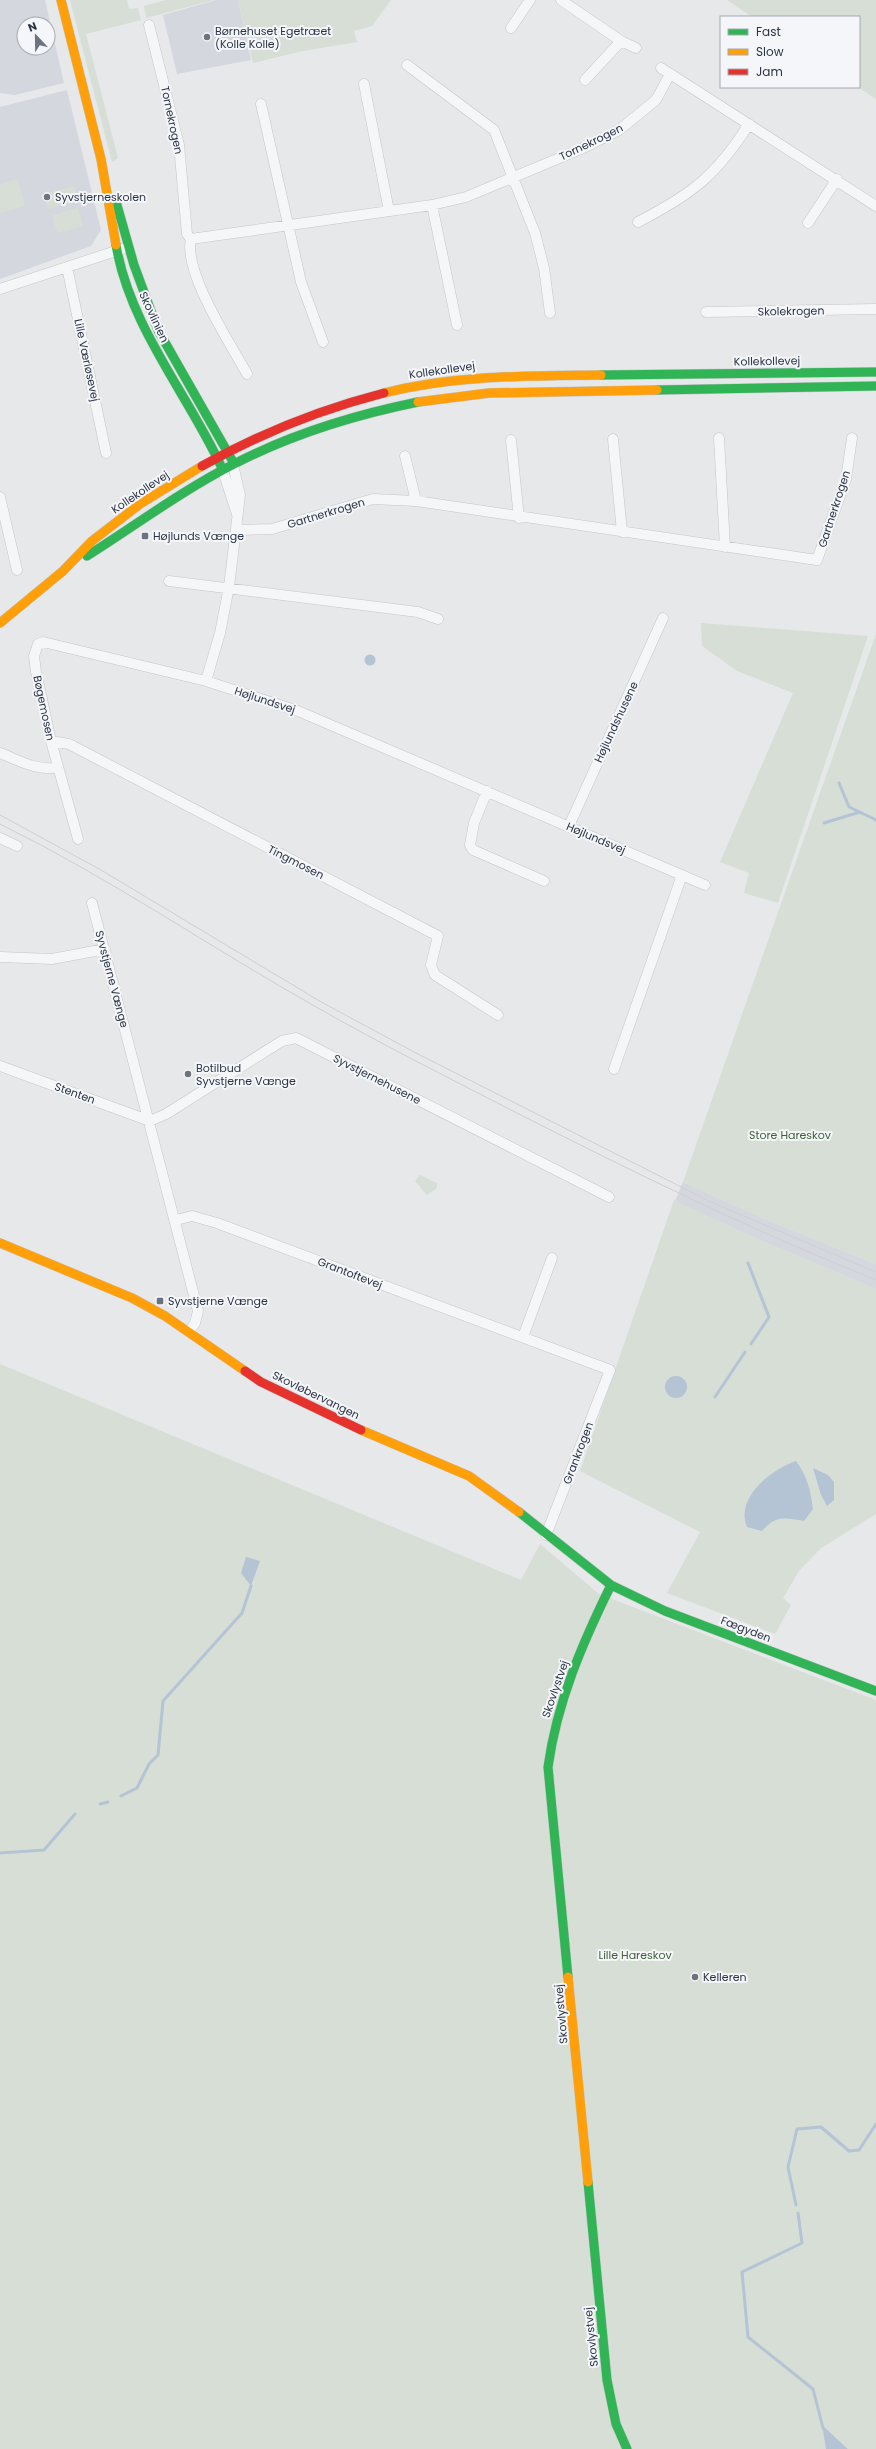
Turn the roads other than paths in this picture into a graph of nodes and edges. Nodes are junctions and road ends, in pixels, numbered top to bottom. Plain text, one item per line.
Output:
1 (61, 0) edge
2 (530, 0) edge
3 (561, 0) edge
4 (149, 25) dead end
5 (511, 28) dead end
6 (621, 41) junction
7 (636, 48) dead end
8 (407, 65) dead end
9 (661, 68) dead end
10 (670, 74) junction
11 (585, 80) dead end
12 (364, 84) dead end
13 (261, 104) dead end
14 (749, 124) junction
15 (101, 159) junction
16 (514, 176) junction
17 (837, 179) junction
18 (432, 205) junction
19 (876, 206) edge
20 (389, 211) junction
21 (638, 222) dead end
22 (808, 223) dead end
23 (289, 225) junction
24 (191, 239) junction
25 (129, 247) junction
26 (117, 251) junction
27 (67, 267) junction
28 (0, 289) edge
29 (876, 309) edge
30 (706, 312) dead end
31 (550, 313) dead end
32 (457, 325) dead end
33 (323, 342) dead end
34 (876, 372) edge
35 (247, 374) dead end
36 (876, 386) edge
37 (718, 438) dead end
38 (852, 438) dead end
39 (613, 439) dead end
40 (511, 440) dead end
41 (228, 450) junction
42 (106, 453) dead end
43 (405, 456) dead end
44 (217, 457) junction
45 (234, 465) junction
46 (223, 471) junction
47 (0, 497) edge
48 (416, 501) junction
49 (237, 514) junction
50 (519, 518) junction
51 (3, 524) edge
52 (237, 530) junction
53 (622, 532) junction
54 (725, 547) junction
55 (16, 570) dead end
56 (62, 571) junction
57 (169, 581) dead end
58 (229, 587) junction
59 (663, 618) dead end
60 (438, 619) dead end
61 (0, 623) edge
62 (36, 648) joint
63 (206, 681) junction
64 (51, 741) junction
65 (0, 753) edge
66 (58, 767) junction
67 (487, 791) junction
68 (569, 826) junction
69 (2, 839) edge
70 (78, 839) dead end
71 (17, 846) dead end
72 (0, 850) edge
73 (682, 875) junction
74 (544, 881) dead end
75 (705, 885) dead end
76 (92, 903) dead end
77 (105, 949) junction
78 (0, 957) edge
79 (498, 1014) dead end
80 (0, 1066) edge
81 (614, 1069) dead end
82 (150, 1121) junction
83 (609, 1197) dead end
84 (176, 1220) junction
85 (0, 1243) edge
86 (552, 1258) dead end
87 (189, 1332) junction
88 (523, 1337) junction
89 (610, 1370) joint
90 (546, 1535) junction
91 (611, 1585) junction
92 (876, 1691) edge
93 (627, 2449) edge

1 - 15 street, Skovlinien
2 - 5 street
3 - 6 street
4 - 24 street, Tornekrogen
6 - 7 street
6 - 11 street
8 - 16 street
9 - 10 street
10 - 14 street
10 - 16 street, Tornekrogen
12 - 20 street
13 - 23 street
14 - 17 street
14 - 21 street
15 - 25 street, Skovlinien
15 - 26 street, Skovlinien
16 - 18 street, Tornekrogen
16 - 31 street
17 - 19 street
17 - 22 street
18 - 20 street, Tornekrogen
18 - 32 street
20 - 23 street, Tornekrogen
23 - 24 street, Tornekrogen
23 - 33 street
24 - 35 street, Tornekrogen
25 - 26 street
25 - 41 street, Skovlinien
26 - 27 street
26 - 44 street, Skovlinien
27 - 28 street
27 - 42 street, Lille Værløsevej
29 - 30 street, Skolekrogen
34 - 41 street, Kollekollevej
36 - 45 street, Kollekollevej
37 - 54 street
38 - 54 street, Gartnerkrogen
39 - 53 street
40 - 50 street
41 - 44 street, Kollekollevej
41 - 45 street, Skovlinien
43 - 48 street
44 - 46 street, Skovlinien
44 - 56 street, Kollekollevej
45 - 46 street, Kollekollevej
45 - 49 street
46 - 49 street
46 - 56 street, Kollekollevej
47 - 51 street
48 - 50 street, Gartnerkrogen
48 - 52 street, Gartnerkrogen
49 - 52 street
50 - 53 street, Gartnerkrogen
51 - 55 street
52 - 58 street
53 - 54 street, Gartnerkrogen
56 - 61 street, Kollekollevej
57 - 58 street
58 - 60 street
58 - 63 street
59 - 68 street, Højlundshusene
62 - 63 street, Højlundsvej
62 - 64 street, Bøgemosen
63 - 67 street, Højlundsvej
64 - 66 street, Bøgemosen
64 - 79 street, Tingmosen
65 - 66 street
66 - 70 street, Bøgemosen
67 - 68 street, Højlundsvej
67 - 74 street
68 - 73 street, Højlundsvej
69 - 71 street
69 - 72 street
73 - 75 street, Højlundsvej
73 - 81 street
76 - 77 street, Syvstjerne Vænge
77 - 78 street
77 - 82 street, Syvstjerne Vænge
80 - 82 street, Stenten
82 - 83 street, Syvstjernehusene
82 - 84 street, Syvstjerne Vænge
84 - 87 street, Syvstjerne Vænge
84 - 88 street, Grantoftevej
85 - 87 street, Skovløbervangen
86 - 88 street
87 - 90 street, Skovløbervangen
88 - 89 street, Grantoftevej
89 - 90 street, Grankrogen
90 - 91 street, Skovløbervangen
91 - 92 street, Fægyden
91 - 93 street, Skovlystvej

